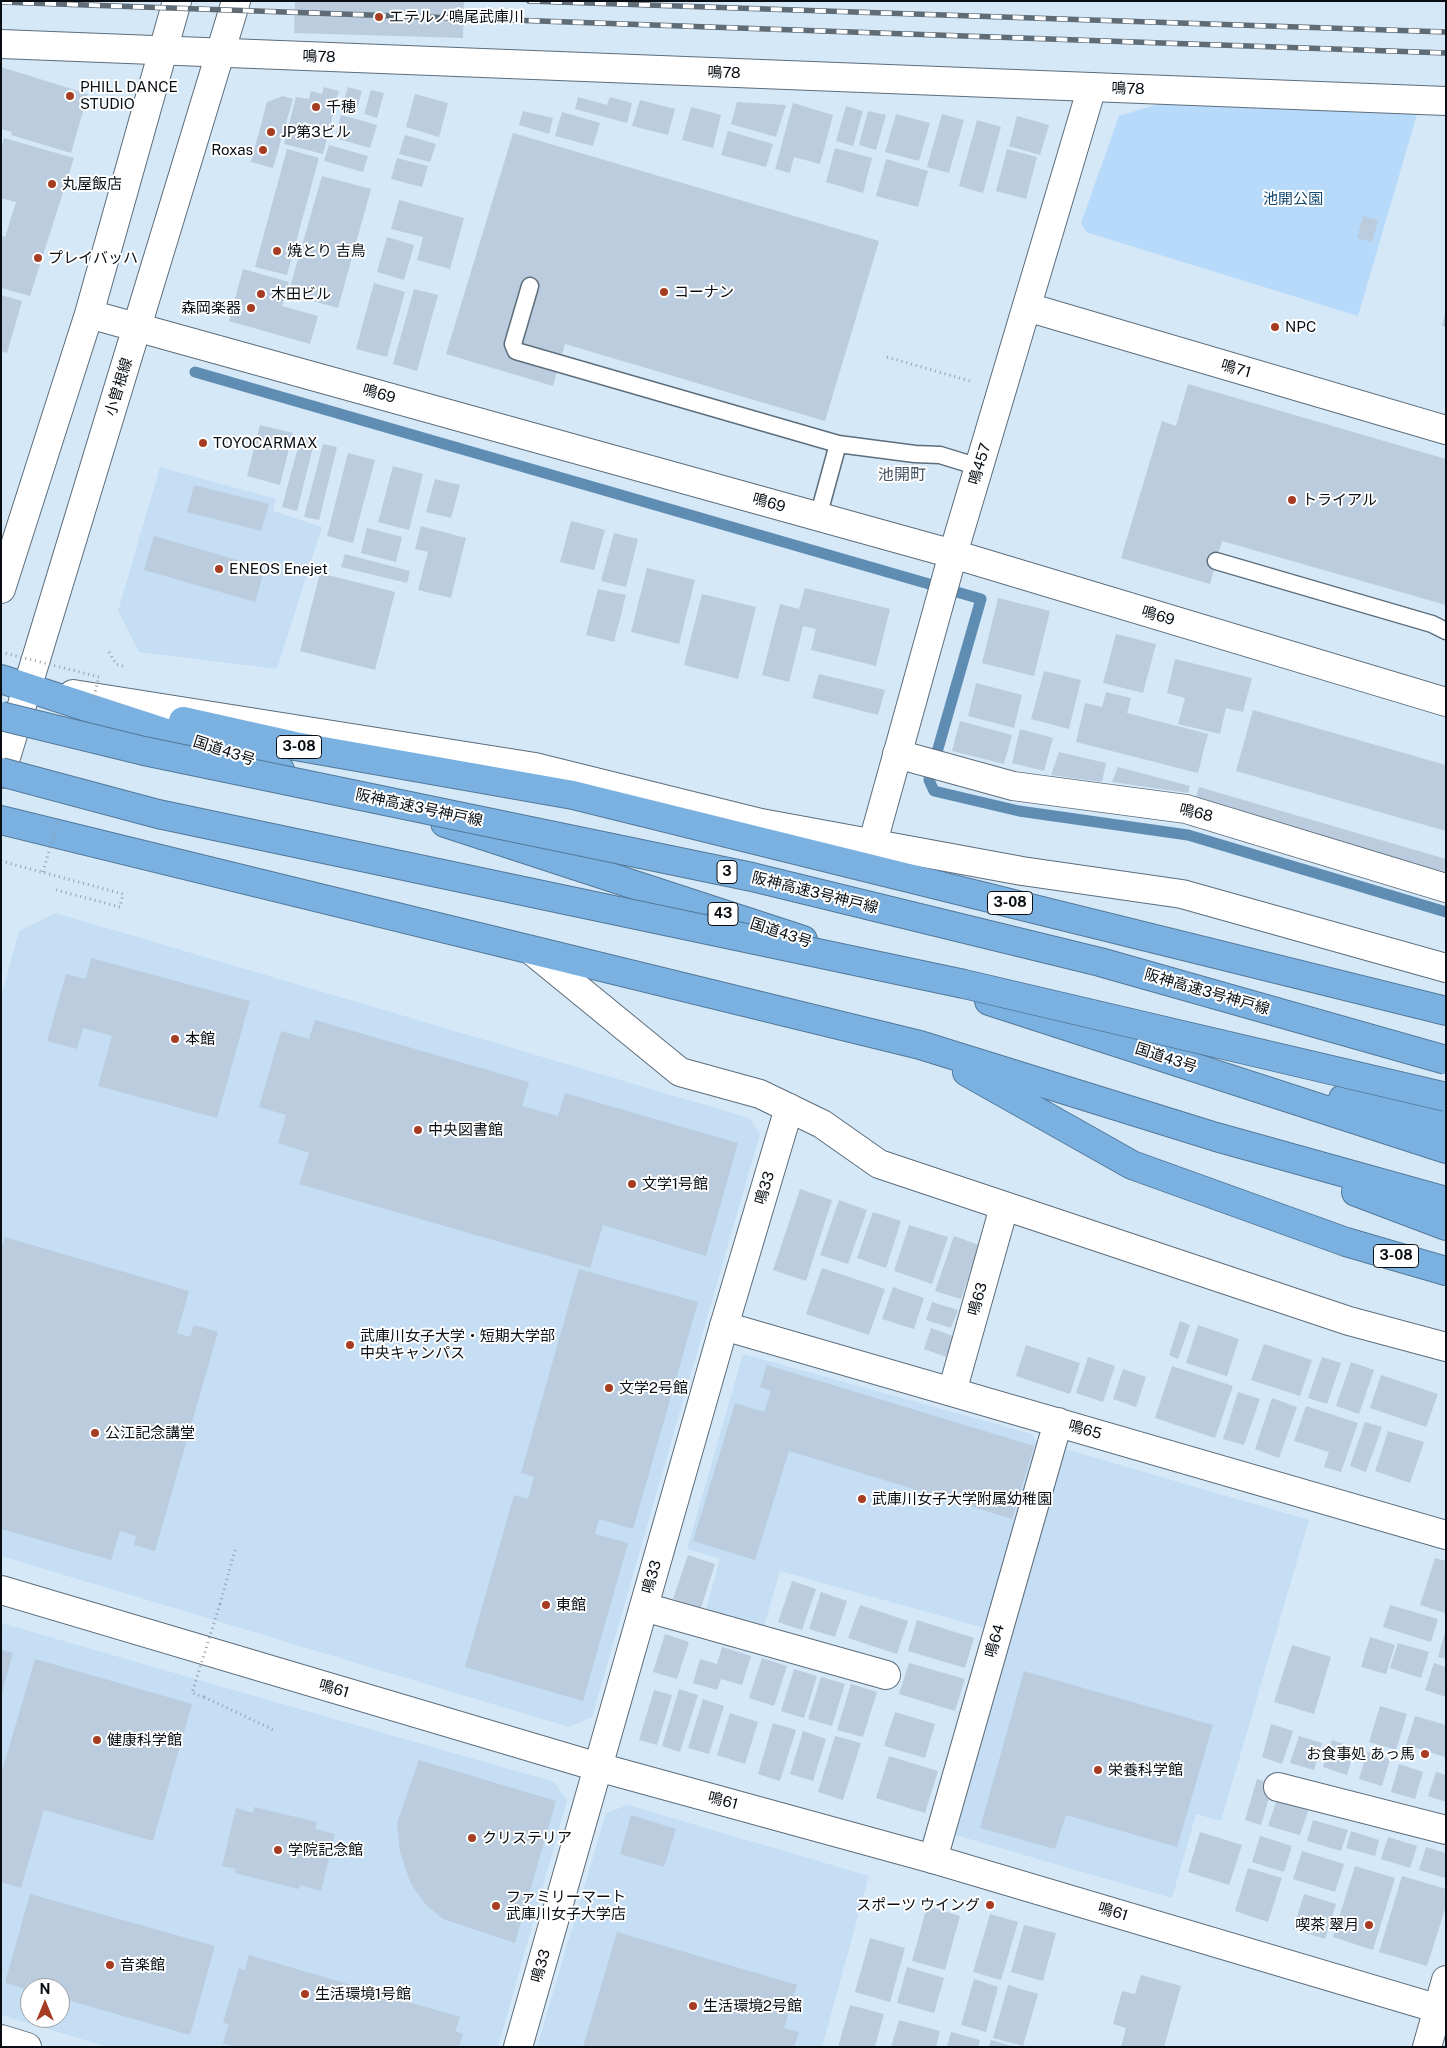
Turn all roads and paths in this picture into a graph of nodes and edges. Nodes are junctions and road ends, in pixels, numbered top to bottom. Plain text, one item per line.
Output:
1 (177, 1) edge
2 (236, 1) edge
3 (1, 44) edge
4 (164, 51) junction
5 (221, 53) junction
6 (1092, 87) junction
7 (1446, 101) edge
8 (530, 286) dead end
9 (1027, 307) junction
10 (89, 314) junction
11 (137, 326) junction
12 (887, 357) dead end
13 (977, 383) dead end
14 (1446, 430) edge
15 (838, 444) junction
16 (979, 467) junction
17 (818, 517) junction
18 (1216, 561) dead end
19 (946, 578) junction
20 (1, 589) edge
21 (1446, 631) edge
22 (1, 652) edge
23 (99, 677) dead end
24 (1, 679) edge
25 (27, 687) junction
26 (1445, 697) edge
27 (1, 716) edge
28 (919, 760) junction
29 (1, 773) edge
30 (1, 820) edge
31 (873, 842) junction
32 (1, 861) edge
33 (1446, 888) edge
34 (56, 890) dead end
35 (532, 951) junction
36 (1446, 968) edge
37 (1446, 1011) edge
38 (1102, 1038) junction
39 (920, 1045) junction
40 (1446, 1060) edge
41 (1446, 1097) edge
42 (789, 1108) junction
43 (1446, 1125) edge
44 (1216, 1137) junction
45 (1446, 1149) edge
46 (1446, 1202) edge
47 (1004, 1207) junction
48 (1446, 1226) edge
49 (1446, 1271) edge
50 (724, 1326) junction
51 (1446, 1347) edge
52 (952, 1392) junction
53 (1058, 1422) junction
54 (1446, 1535) edge
55 (235, 1550) dead end
56 (1, 1590) edge
57 (644, 1607) junction
58 (886, 1675) dead end
59 (276, 1731) dead end
60 (598, 1767) junction
61 (1278, 1787) dead end
62 (1446, 1830) edge
63 (933, 1859) junction
64 (1446, 1980) edge
65 (1442, 2010) edge
66 (1, 2040) edge
67 (27, 2047) edge
68 (518, 2047) edge
69 (1427, 2047) edge

1 - 4 street
2 - 5 street, 小曽根線
3 - 4 street, 鳴78
4 - 5 street, 鳴78
4 - 10 street
5 - 6 street, 鳴78
5 - 11 street, 小曽根線
6 - 7 street, 鳴78
6 - 9 street, 鳴457
8 - 15 lane
9 - 14 street, 鳴71
9 - 16 street, 鳴457
10 - 11 street, 鳴69
10 - 20 street
11 - 17 street, 鳴69
11 - 25 street, 小曽根線
12 - 13 path
15 - 16 lane
15 - 17 lane
16 - 19 street, 鳴457
17 - 19 street, 鳴69
18 - 21 lane
19 - 26 street, 鳴69
19 - 28 street, 鳴457
22 - 23 path, bridge
24 - 25 highway, 国道43号 / 43
25 - 29 street, 小曽根線
25 - 31 street
25 - 37 highway, 3-08
25 - 38 highway, 国道43号 / 43
27 - 40 highway, 阪神高速3号神戸線 / 3, bridge
28 - 31 street, 鳴457
28 - 33 street, 鳴68
29 - 41 highway, bridge
30 - 35 highway
31 - 36 street
32 - 34 path
35 - 39 highway
35 - 42 street
38 - 43 highway
38 - 45 highway, 国道43号 / 43
39 - 44 highway
39 - 49 highway, 3-08
42 - 47 street
42 - 50 street, 鳴33
44 - 46 highway
44 - 48 highway
47 - 51 street
47 - 52 street, 鳴63
50 - 52 street, 鳴65
50 - 57 street, 鳴33
52 - 53 street, 鳴65
53 - 54 street, 鳴65
53 - 63 street, 鳴64
55 - 59 path, bridge
56 - 60 street, 鳴61
57 - 58 street
57 - 60 street, 鳴33
60 - 63 street, 鳴61
60 - 68 street, 鳴33
61 - 62 street
63 - 65 street, 鳴61
64 - 65 street
65 - 69 street
66 - 67 street

